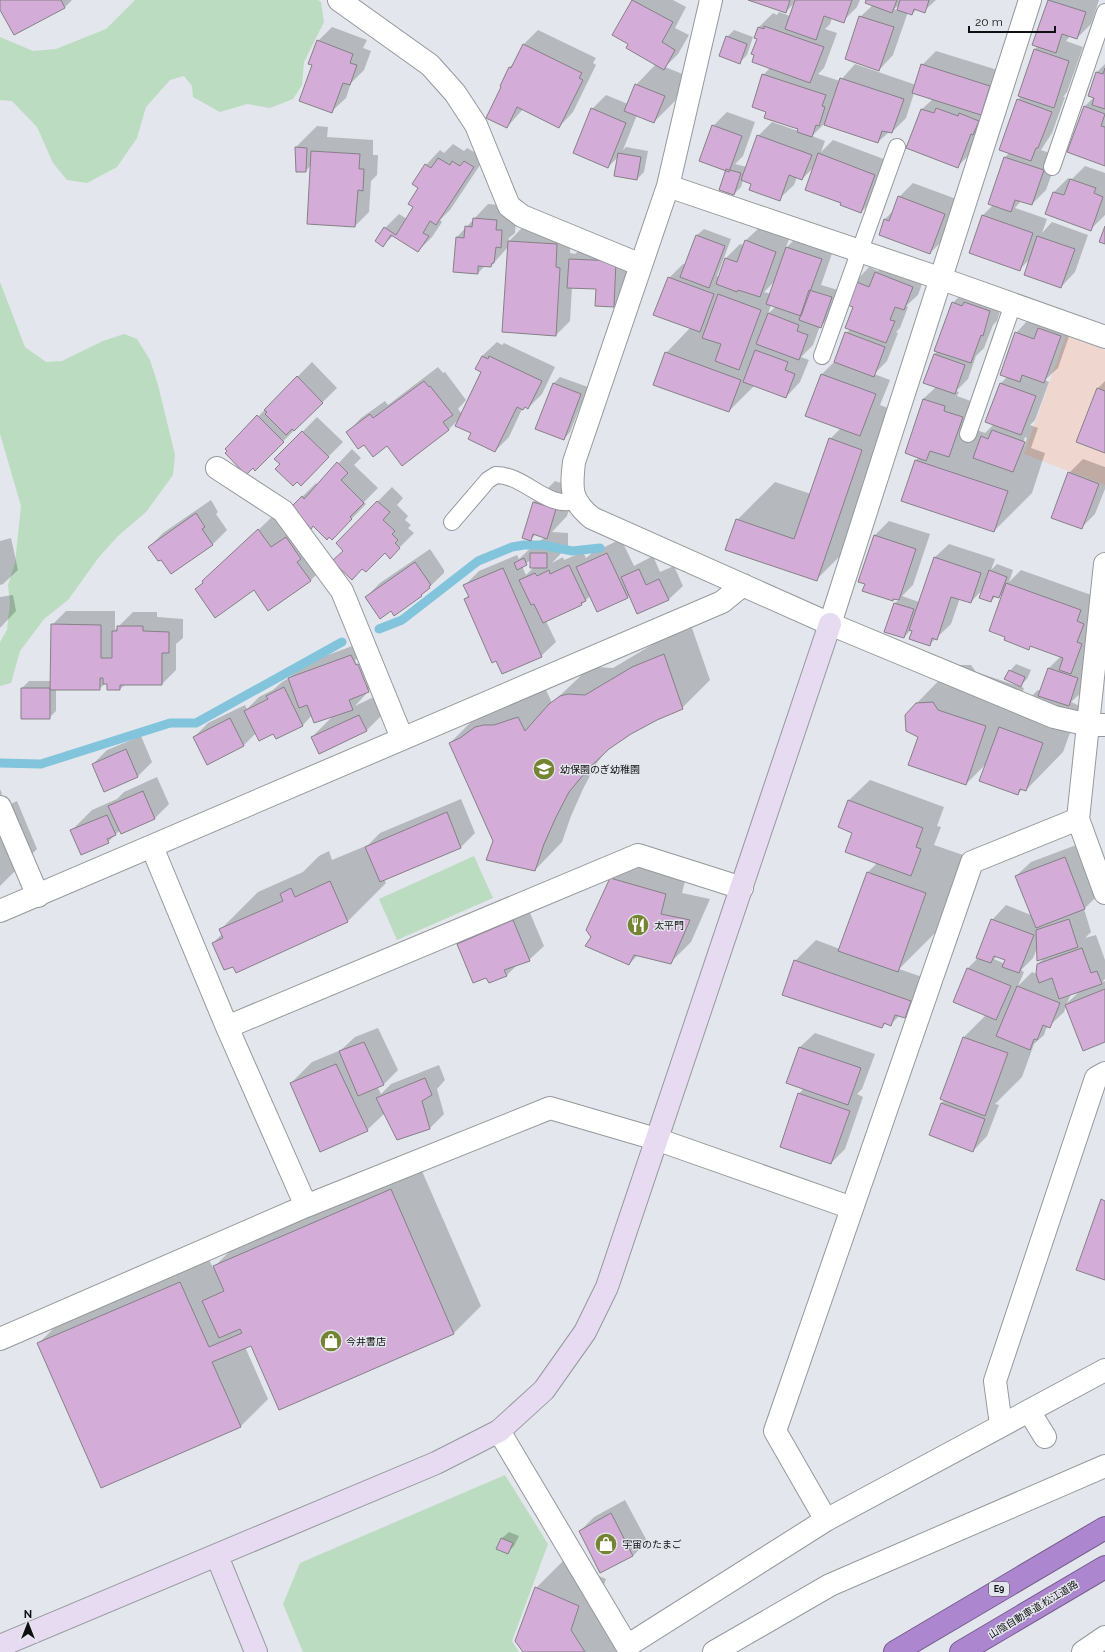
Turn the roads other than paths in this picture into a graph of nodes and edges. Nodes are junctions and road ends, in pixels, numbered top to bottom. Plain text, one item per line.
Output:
1 (339, 0) edge
2 (711, 0) edge
3 (1030, 0) edge
4 (1105, 12) edge
5 (897, 147) dead end
6 (1052, 167) dead end
7 (668, 186) junction
8 (860, 252) junction
9 (641, 265) junction
10 (942, 279) junction
11 (1013, 304) junction
12 (1105, 337) edge
13 (822, 356) dead end
14 (968, 434) dead end
15 (218, 468) dead end
16 (576, 502) junction
17 (452, 522) dead end
18 (1105, 564) edge
19 (743, 585) junction
20 (830, 624) junction
21 (1097, 725) edge
22 (402, 738) junction
23 (0, 807) edge
24 (1078, 820) junction
25 (152, 847) junction
26 (742, 888) junction
27 (1105, 893) edge
28 (38, 896) junction
29 (0, 911) edge
30 (227, 1027) junction
31 (1105, 1073) edge
32 (656, 1139) junction
33 (306, 1206) junction
34 (852, 1208) junction
35 (0, 1339) edge
36 (1105, 1370) edge
37 (1029, 1411) junction
38 (1001, 1426) junction
39 (499, 1431) junction
40 (1045, 1437) dead end
41 (1105, 1466) edge
42 (826, 1520) junction
43 (1105, 1528) edge
44 (217, 1556) junction
45 (1105, 1568) edge
46 (1105, 1638) edge
47 (0, 1646) edge
48 (256, 1652) edge
49 (714, 1652) edge
50 (895, 1652) edge
51 (961, 1652) edge
52 (1083, 1652) edge

1 - 9 street
2 - 7 street
3 - 10 street
4 - 6 lane
5 - 8 lane
7 - 8 street
7 - 9 street
8 - 10 street
8 - 13 lane
9 - 16 street
10 - 11 street
10 - 20 street
11 - 12 street
11 - 14 lane
15 - 22 street
16 - 17 lane
16 - 19 street
18 - 21 street
19 - 20 street
19 - 22 street
20 - 21 street
20 - 26 street
21 - 24 street
22 - 25 street
23 - 28 street
24 - 27 street
24 - 34 street
25 - 28 street
25 - 30 street
26 - 30 street
26 - 32 street
28 - 29 street
30 - 33 street
31 - 38 street
32 - 33 street
32 - 34 street
32 - 39 street
33 - 35 street
34 - 42 street
36 - 37 street
37 - 38 street
37 - 40 street
38 - 42 street
39 - 42 street
39 - 44 street
41 - 49 street
43 - 50 highway, E9
44 - 47 street
44 - 48 street
45 - 51 highway, 山陰自動車道;松江道路
46 - 52 street

